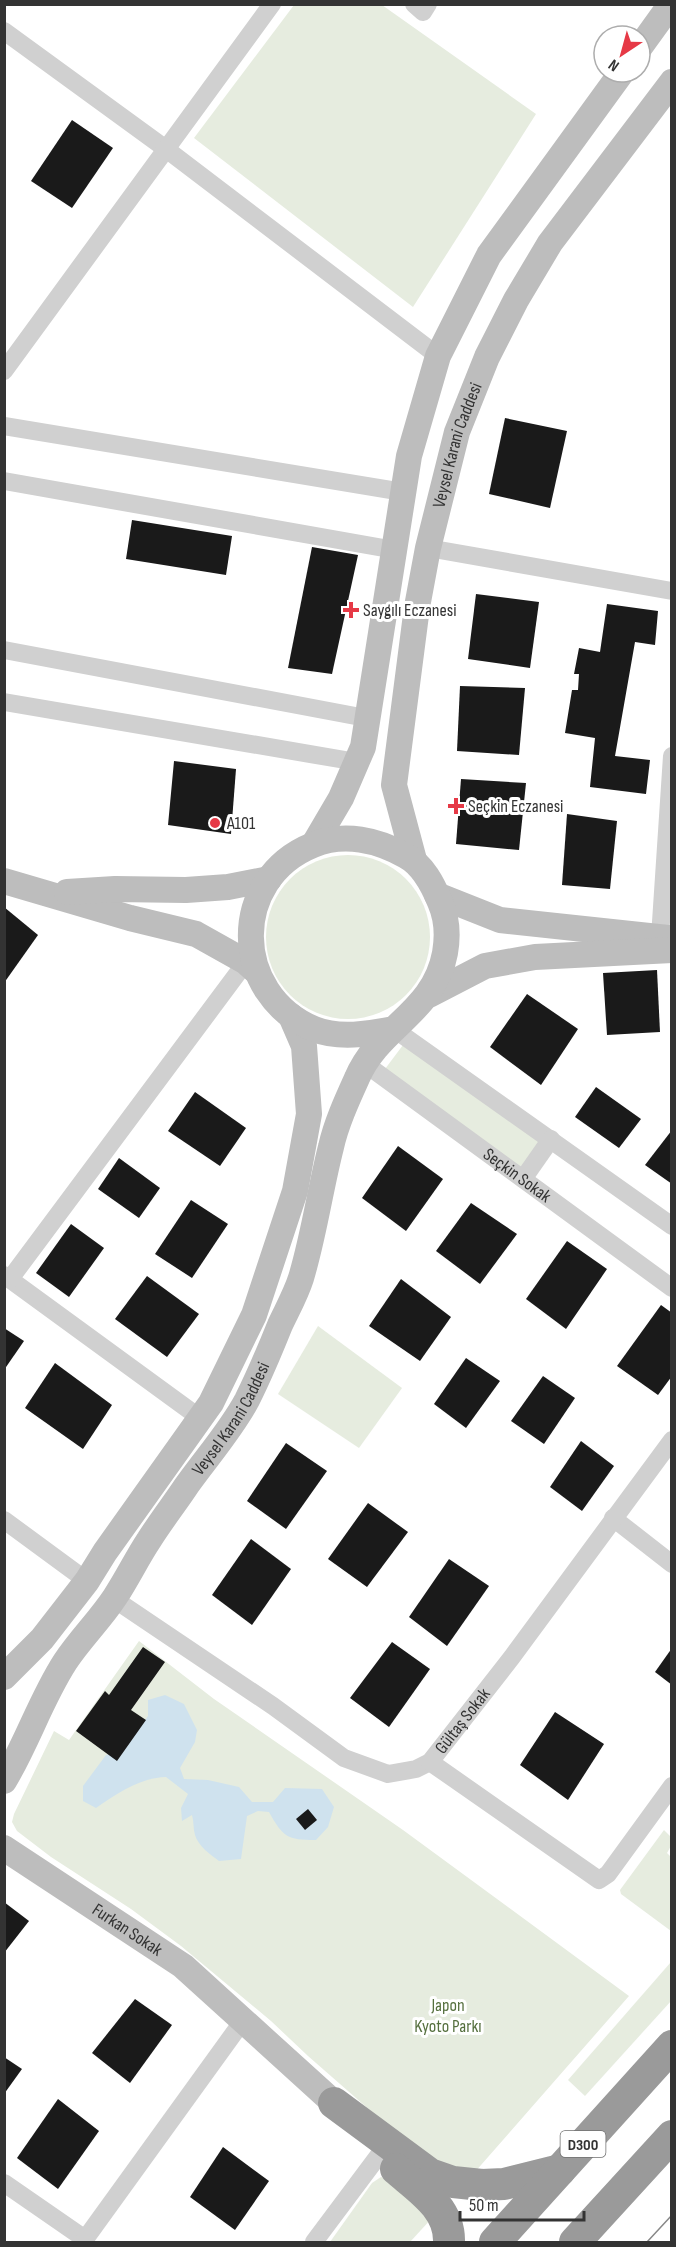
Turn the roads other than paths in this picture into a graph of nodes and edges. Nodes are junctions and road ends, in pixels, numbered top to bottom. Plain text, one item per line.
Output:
1 (272, 4) edge
2 (414, 4) edge
3 (428, 4) edge
4 (671, 4) edge
5 (652, 30) edge
6 (4, 31) edge
7 (672, 82) edge
8 (613, 84) edge
9 (166, 149) junction
10 (438, 356) junction
11 (4, 371) edge
12 (4, 426) edge
13 (4, 481) edge
14 (403, 492) junction
15 (428, 548) junction
16 (395, 550) junction
17 (672, 591) edge
18 (4, 650) edge
19 (4, 702) edge
20 (366, 718) junction
21 (672, 756) edge
22 (357, 762) junction
23 (314, 844) junction
24 (414, 860) junction
25 (269, 879) junction
26 (4, 880) edge
27 (52, 893) junction
28 (437, 895) junction
29 (668, 942) edge
30 (251, 966) junction
31 (429, 995) junction
32 (291, 1017) junction
33 (394, 1029) junction
34 (364, 1063) junction
35 (551, 1139) junction
36 (523, 1179) junction
37 (672, 1226) edge
38 (7, 1277) edge
39 (672, 1288) edge
40 (200, 1418) junction
41 (672, 1440) edge
42 (613, 1518) junction
43 (4, 1520) edge
44 (672, 1564) edge
45 (87, 1581) junction
46 (114, 1599) junction
47 (4, 1677) edge
48 (430, 1762) junction
49 (4, 1781) edge
50 (672, 1786) edge
51 (4, 1848) edge
52 (242, 2022) junction
53 (672, 2046) edge
54 (334, 2103) junction
55 (672, 2136) edge
56 (379, 2155) junction
57 (560, 2170) junction
58 (4, 2183) edge
59 (624, 2189) junction
60 (84, 2241) edge
61 (314, 2242) edge
62 (449, 2242) edge
63 (495, 2242) edge
64 (575, 2242) edge
65 (604, 2242) edge

1 - 9 street
2 - 3 street
4 - 5 main road
6 - 9 street
7 - 15 main road, Veysel Karani Caddesi
8 - 10 main road
9 - 10 street
9 - 11 street
10 - 14 main road
12 - 14 street
13 - 16 street
14 - 16 main road
15 - 17 street
15 - 24 main road, Veysel Karani Caddesi
16 - 20 main road
18 - 20 street
19 - 22 street
20 - 22 main road
21 - 29 street
22 - 23 main road
23 - 24 main road
23 - 25 main road
24 - 28 main road
25 - 27 main road
25 - 30 main road
26 - 27 main road
27 - 30 main road
28 - 29 main road
28 - 31 main road
29 - 31 main road
30 - 32 main road
30 - 38 street
31 - 33 main road
32 - 33 main road
32 - 40 main road, Veysel Karani Caddesi
33 - 34 main road, Veysel Karani Caddesi
33 - 35 street
34 - 36 street, Seçkin Sokak
34 - 46 main road, Veysel Karani Caddesi
35 - 36 street
35 - 37 street
36 - 39 street, Seçkin Sokak
38 - 40 street
40 - 45 main road, Veysel Karani Caddesi
41 - 42 street, Gültaş Sokak
42 - 44 street
42 - 48 street, Gültaş Sokak
43 - 45 street
45 - 47 main road, Veysel Karani Caddesi
46 - 48 street, Gültaş Sokak
46 - 49 main road, Veysel Karani Caddesi
48 - 50 street
51 - 52 main road, Furkan Sokak
52 - 54 main road, Furkan Sokak
52 - 60 street
53 - 57 highway, D300
54 - 56 highway
54 - 57 highway
55 - 59 highway
56 - 61 street
56 - 62 highway
57 - 63 highway, D300
58 - 60 street
59 - 64 highway
59 - 65 highway

